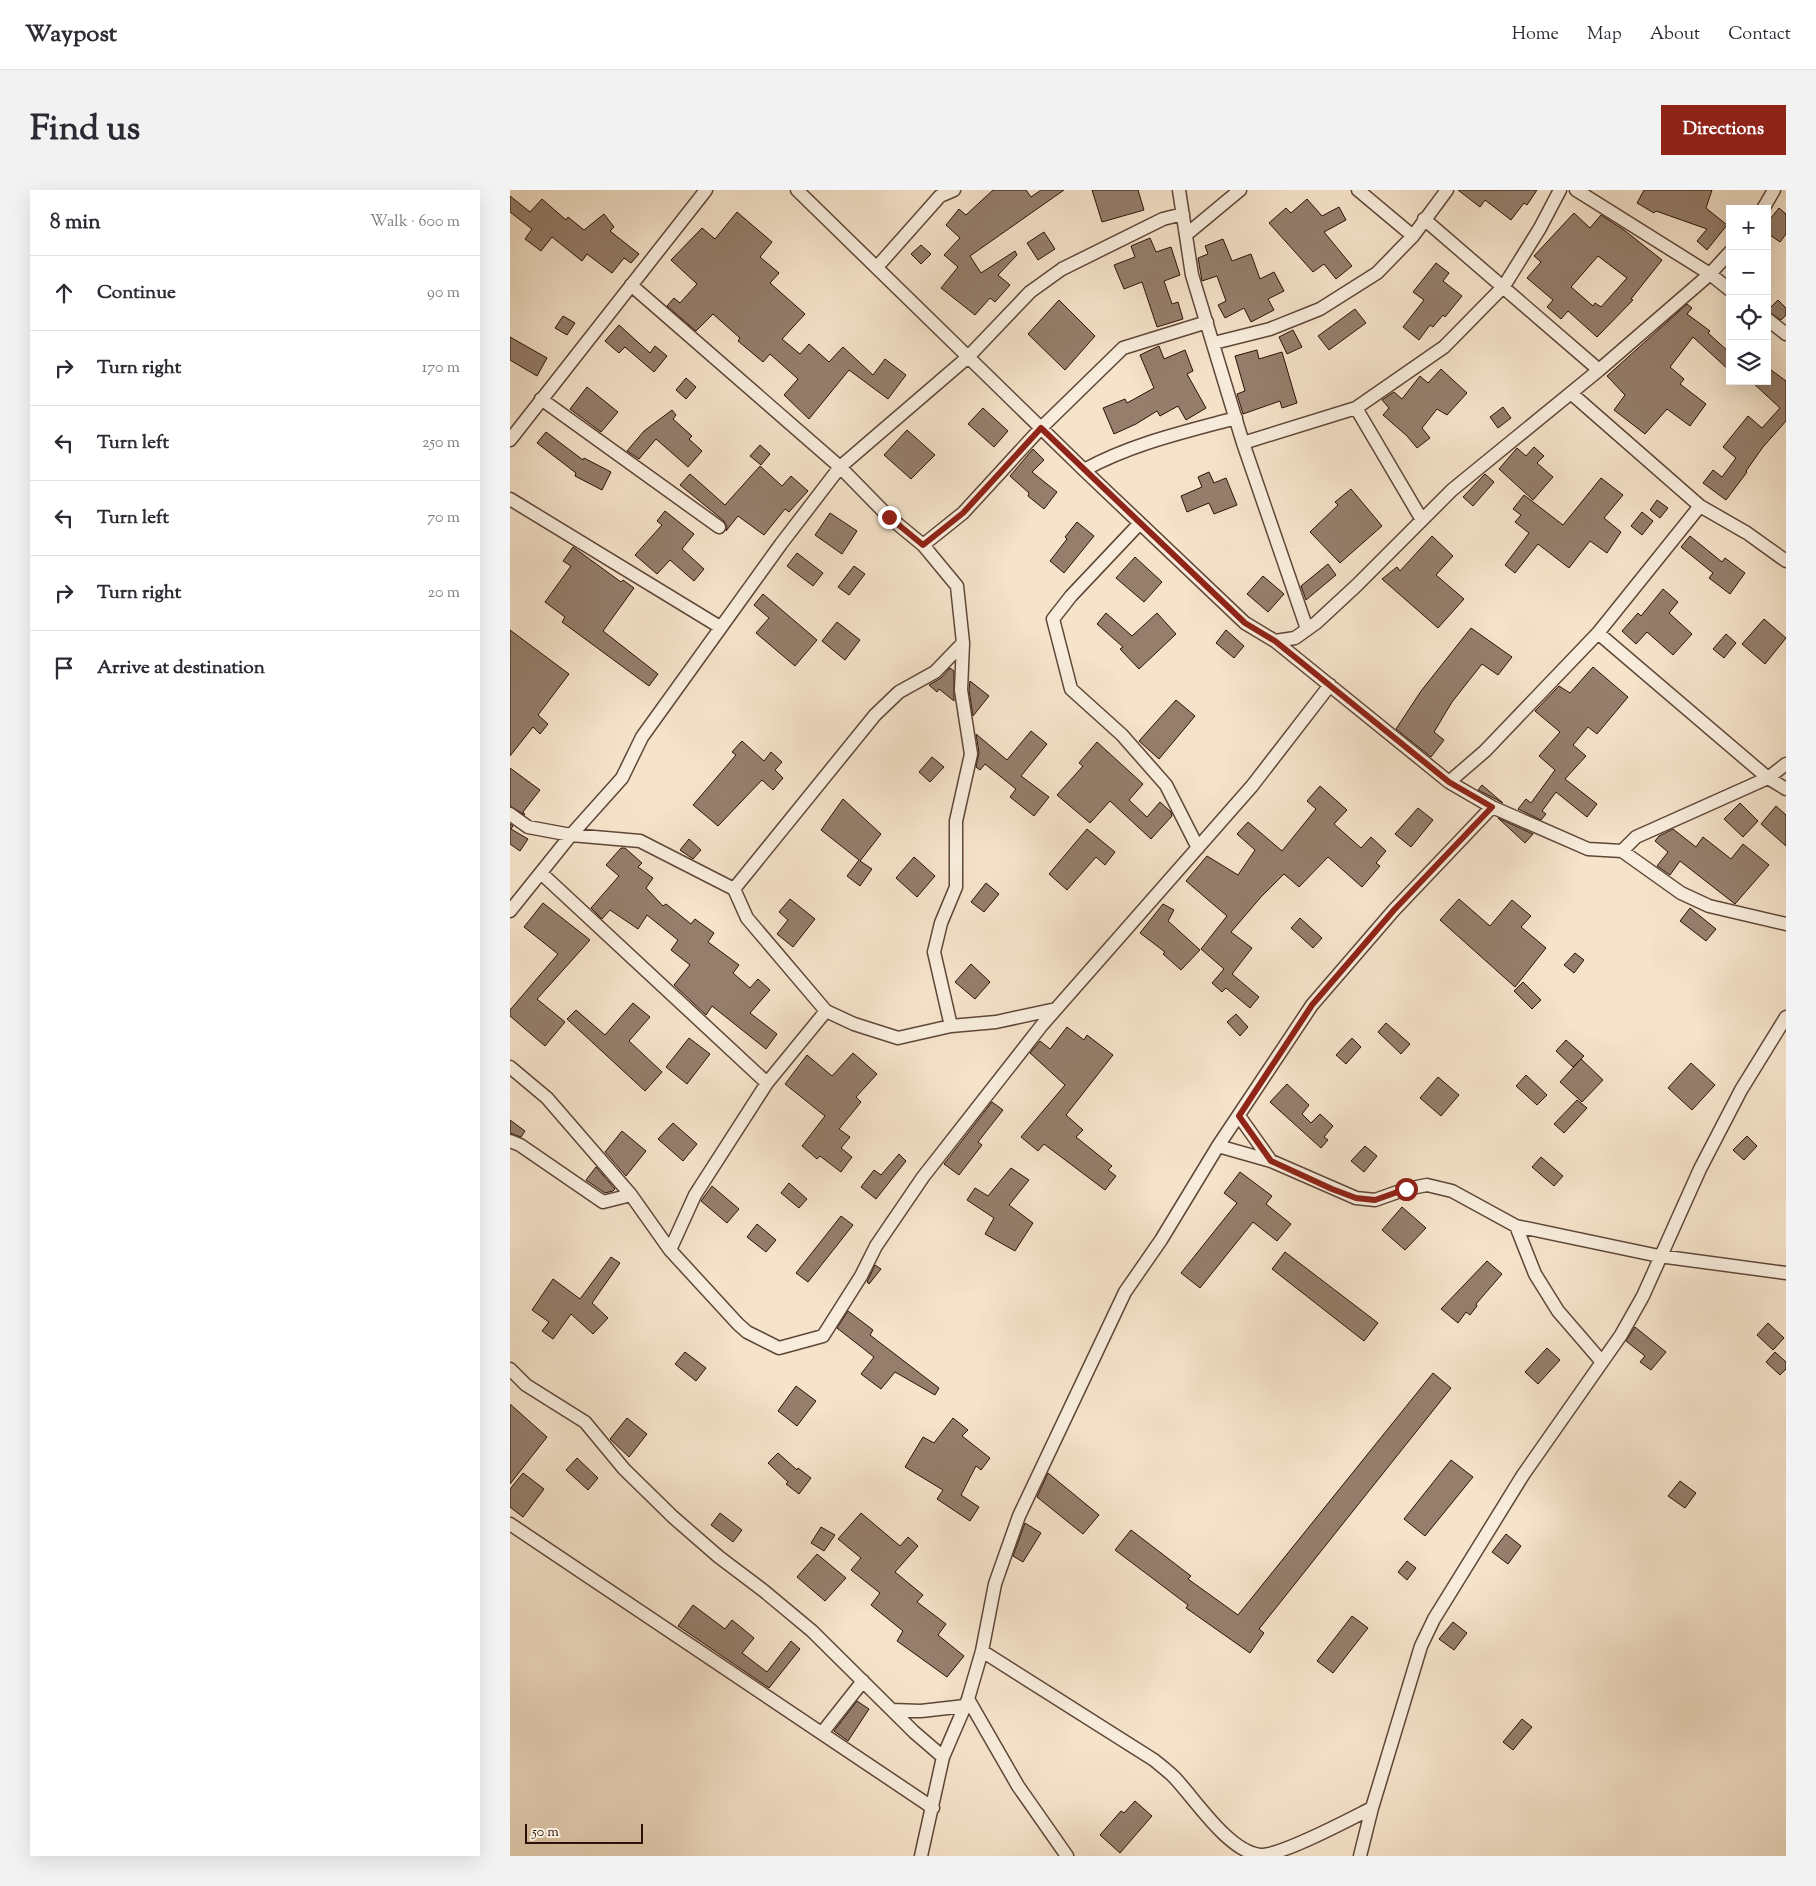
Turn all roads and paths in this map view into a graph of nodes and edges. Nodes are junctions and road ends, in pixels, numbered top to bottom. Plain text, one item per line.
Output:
1 (706, 190) edge
2 (798, 190) edge
3 (954, 190) edge
4 (1179, 190) edge
5 (1240, 190) edge
6 (1358, 190) edge
7 (1447, 190) edge
8 (1560, 190) edge
9 (1576, 190) edge
10 (1774, 190) edge
11 (1765, 205) edge
12 (1183, 214) junction
13 (1424, 219) junction
14 (1187, 234) junction
15 (1412, 236) junction
16 (1726, 256) edge
17 (877, 268) junction
18 (1710, 274) junction
19 (631, 286) junction
20 (1504, 286) junction
21 (1726, 287) edge
22 (1208, 322) junction
23 (1771, 322) edge
24 (1786, 334) edge
25 (1214, 344) junction
26 (968, 357) junction
27 (1599, 370) junction
28 (1572, 394) junction
29 (541, 400) junction
30 (1356, 408) junction
31 (1236, 418) junction
32 (1041, 428) junction
33 (510, 440) edge
34 (1243, 443) junction
35 (840, 467) junction
36 (1084, 470) junction
37 (510, 499) edge
38 (1700, 506) junction
39 (1422, 520) junction
40 (1140, 523) junction
41 (718, 527) dead end
42 (923, 545) junction
43 (1786, 561) edge
44 (720, 627) junction
45 (1307, 629) junction
46 (1598, 633) junction
47 (1275, 641) junction
48 (964, 643) junction
49 (1330, 685) junction
50 (1786, 764) edge
51 (1768, 778) junction
52 (1449, 782) junction
53 (1786, 789) edge
54 (1492, 807) junction
55 (510, 814) edge
56 (571, 835) junction
57 (1198, 848) junction
58 (1622, 851) junction
59 (541, 873) junction
60 (734, 889) junction
61 (510, 911) edge
62 (1786, 924) edge
63 (1056, 1009) junction
64 (826, 1011) junction
65 (1786, 1017) edge
66 (951, 1026) junction
67 (510, 1067) edge
68 (767, 1083) junction
69 (1239, 1116) junction
70 (510, 1141) edge
71 (1218, 1146) junction
72 (1271, 1161) junction
73 (631, 1195) junction
74 (1516, 1226) junction
75 (670, 1250) junction
76 (1659, 1256) junction
77 (1786, 1273) edge
78 (1602, 1362) junction
79 (510, 1369) edge
80 (510, 1524) edge
81 (982, 1651) junction
82 (863, 1681) junction
83 (967, 1702) junction
84 (892, 1710) junction
85 (822, 1733) junction
86 (944, 1757) junction
87 (933, 1808) junction
88 (1372, 1808) junction
89 (921, 1856) edge
90 (1067, 1856) edge
91 (1360, 1856) edge

1 - 19 street
2 - 17 street
3 - 17 street
4 - 12 street
5 - 14 street
6 - 15 street
7 - 13 street
8 - 20 street
9 - 18 street
10 - 11 street
12 - 14 street
12 - 26 street
13 - 15 street
13 - 20 street
14 - 22 street
15 - 25 street
16 - 18 street
17 - 26 street
18 - 21 street
18 - 27 street
19 - 29 street
19 - 35 street
20 - 27 street
20 - 30 street
22 - 25 street
22 - 32 street
23 - 24 street
25 - 31 street
26 - 32 street
26 - 35 street
27 - 28 street
28 - 38 street
28 - 39 street
29 - 33 street
29 - 41 street
30 - 34 street
30 - 39 street
31 - 34 street
31 - 36 street
32 - 36 street
32 - 42 street
34 - 45 street
35 - 42 street
35 - 44 street
36 - 40 street
37 - 44 street
38 - 43 street
38 - 46 street
39 - 45 street
40 - 47 street
40 - 57 street
42 - 48 street
44 - 56 street
45 - 47 street
46 - 51 street
46 - 52 street
47 - 49 street
48 - 60 street
48 - 66 street
49 - 52 street
49 - 57 street
50 - 51 street
51 - 53 street
51 - 58 street
52 - 54 street
54 - 58 street
54 - 69 street
55 - 56 street
56 - 59 street
56 - 60 street
57 - 63 street
58 - 62 street
59 - 61 street
59 - 68 street
60 - 64 street
63 - 66 street
63 - 75 street
64 - 66 street
64 - 68 street
65 - 76 street
67 - 73 street
68 - 75 street
69 - 71 street
69 - 72 street
70 - 73 street
71 - 72 street
71 - 81 street
72 - 74 street
73 - 75 street
74 - 76 street
74 - 78 street
76 - 77 street
76 - 78 street
78 - 88 street
79 - 82 street
80 - 85 street
81 - 83 street
81 - 88 street
82 - 84 street
82 - 85 street
83 - 84 street
83 - 86 street
83 - 90 street
84 - 86 street
85 - 87 street
86 - 87 street
87 - 89 street
88 - 91 street

